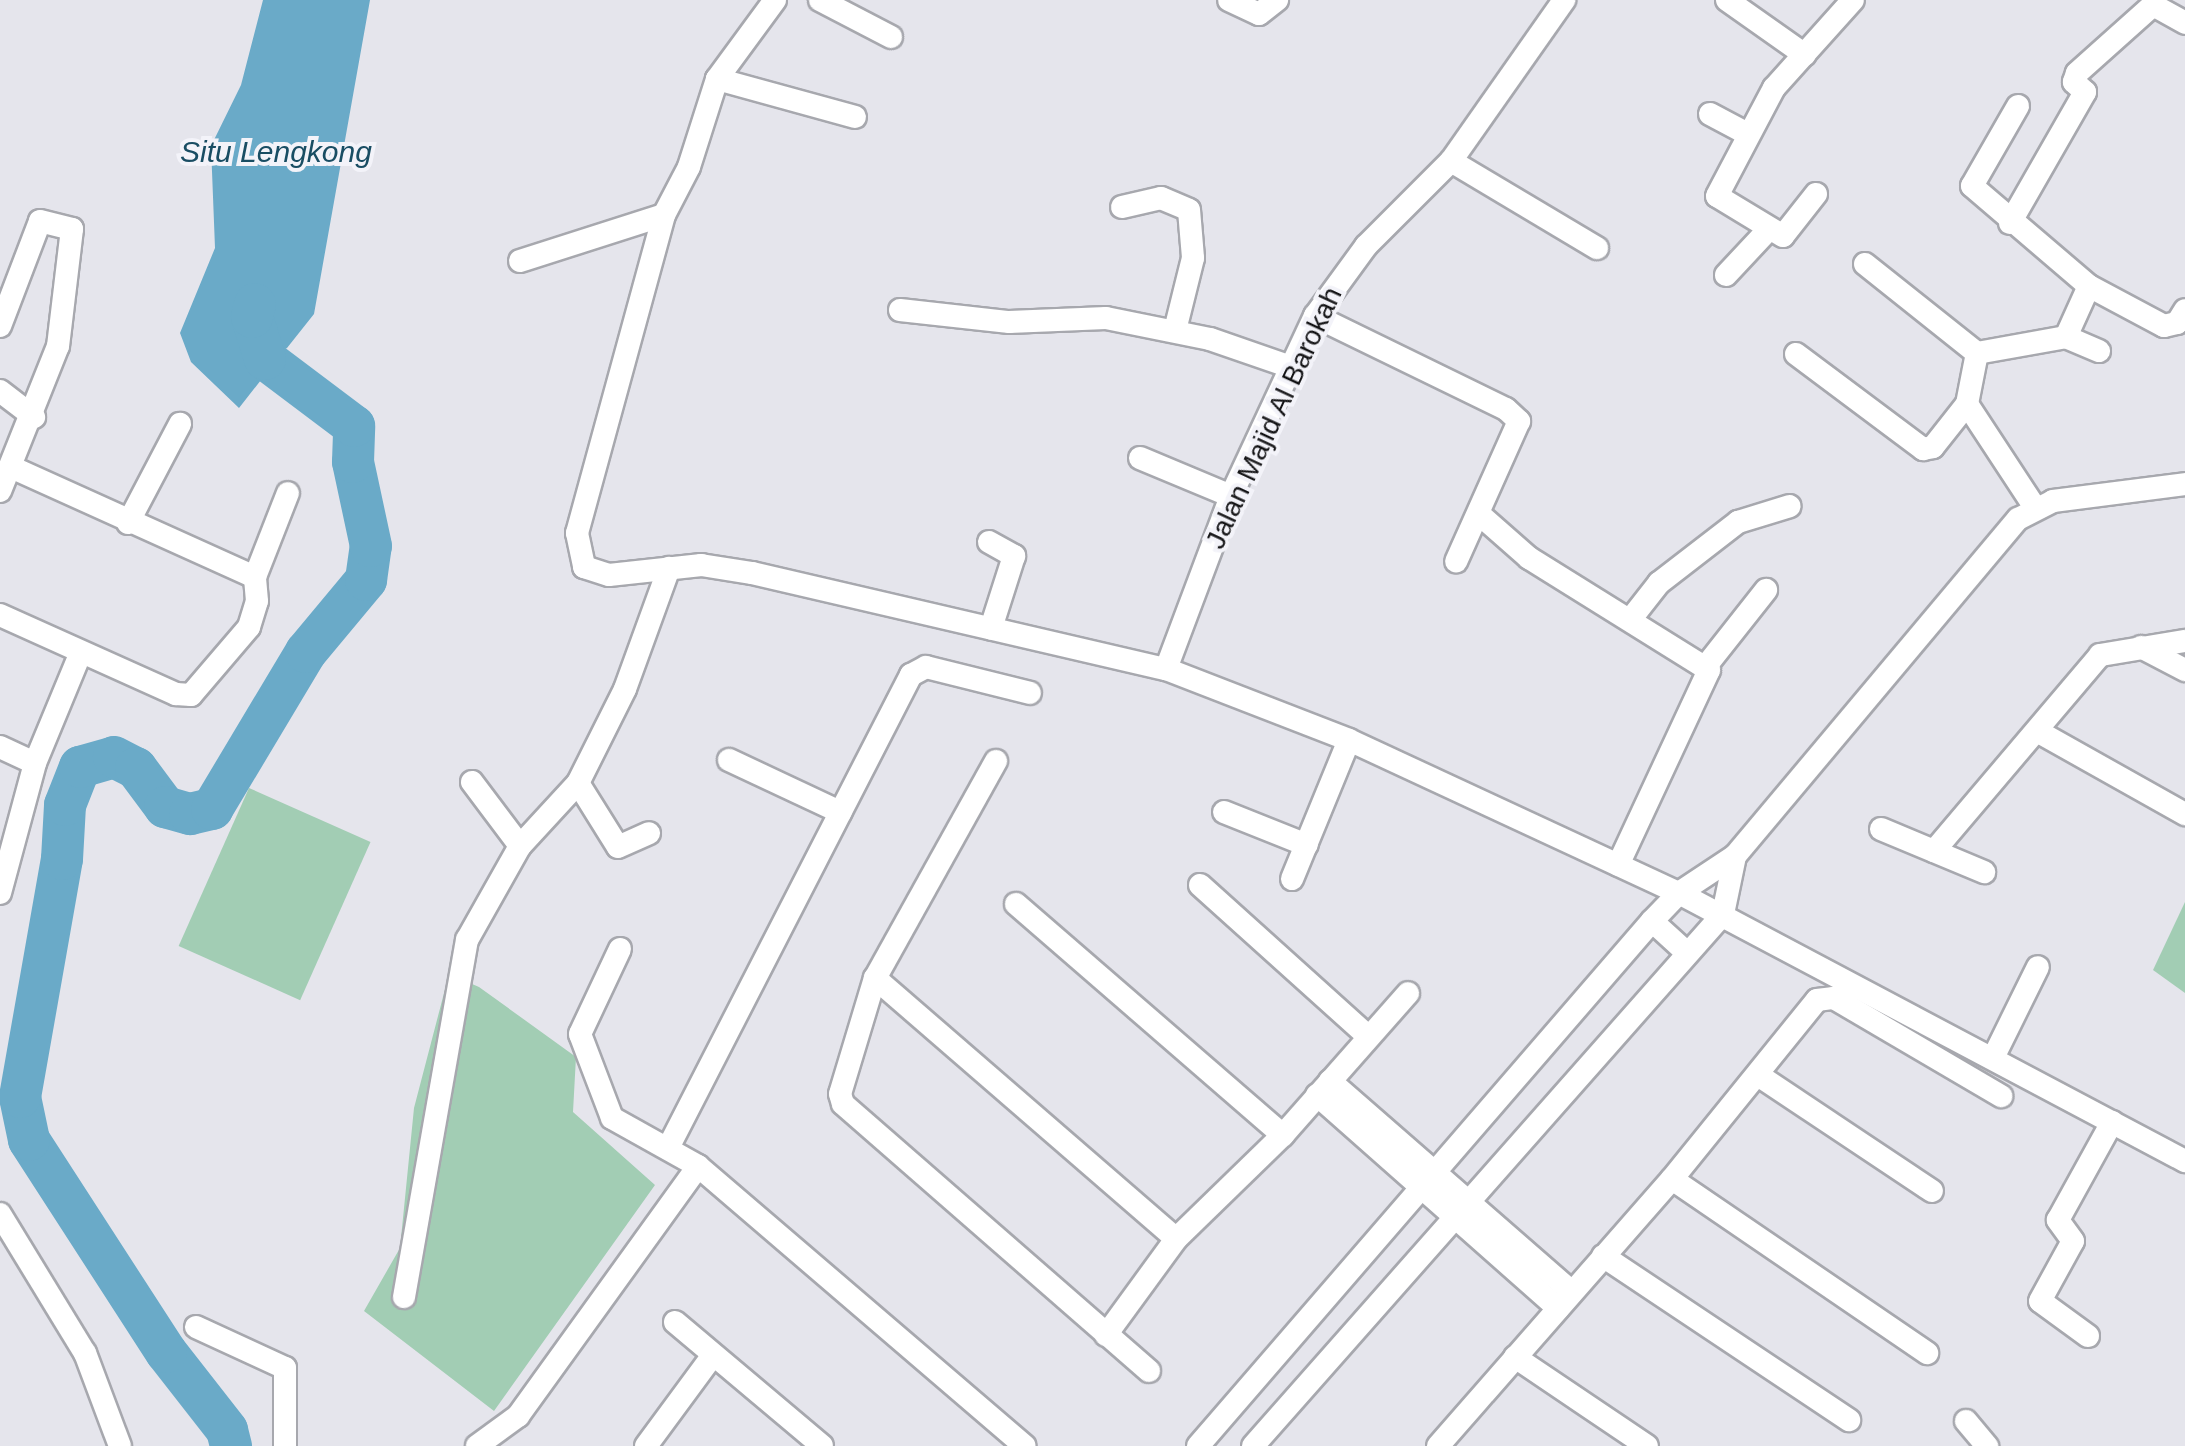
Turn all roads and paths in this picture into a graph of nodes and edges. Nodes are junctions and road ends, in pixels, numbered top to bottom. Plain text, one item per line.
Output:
1 (774, 0) edge
2 (820, 0) edge
3 (1229, 0) edge
4 (1277, 0) edge
5 (1564, 0) edge
6 (1726, 0) edge
7 (1853, 0) edge
8 (2185, 23) edge
9 (891, 36) dead end
10 (1804, 54) junction
11 (718, 79) junction
12 (2018, 106) dead end
13 (1710, 114) dead end
14 (855, 117) dead end
15 (1745, 133) junction
16 (1450, 161) junction
17 (1816, 194) dead end
18 (1122, 207) dead end
19 (664, 215) junction
20 (2010, 223) junction
21 (1768, 230) junction
22 (1596, 248) dead end
23 (520, 260) dead end
24 (1865, 264) dead end
25 (1726, 274) dead end
26 (2089, 286) junction
27 (900, 310) dead end
28 (2185, 310) edge
29 (1315, 316) junction
30 (0, 326) edge
31 (1175, 330) junction
32 (2066, 337) junction
33 (2099, 350) dead end
34 (1796, 354) dead end
35 (1977, 354) junction
36 (1291, 367) junction
37 (0, 391) edge
38 (1968, 404) junction
39 (34, 417) junction
40 (180, 424) dead end
41 (1140, 458) dead end
42 (11, 466) junction
43 (2185, 484) edge
44 (0, 491) edge
45 (288, 493) dead end
46 (1230, 496) junction
47 (1790, 506) dead end
48 (2034, 506) junction
49 (1478, 514) junction
50 (128, 523) junction
51 (990, 542) dead end
52 (1456, 562) dead end
53 (669, 568) junction
54 (255, 577) junction
55 (1766, 590) dead end
56 (0, 615) edge
57 (1630, 620) junction
58 (991, 628) junction
59 (2185, 640) edge
60 (2140, 646) junction
61 (82, 652) junction
62 (1706, 666) junction
63 (1166, 669) junction
64 (2185, 670) edge
65 (1030, 693) dead end
66 (2038, 732) junction
67 (1349, 740) junction
68 (0, 747) edge
69 (729, 760) dead end
70 (996, 761) dead end
71 (35, 762) junction
72 (472, 782) dead end
73 (578, 783) junction
74 (840, 812) junction
75 (1224, 812) dead end
76 (2185, 814) edge
77 (1881, 829) dead end
78 (649, 833) dead end
79 (520, 846) junction
80 (1307, 846) junction
81 (1934, 851) junction
82 (1735, 856) junction
83 (1618, 865) junction
84 (1984, 872) dead end
85 (1292, 879) dead end
86 (1200, 886) dead end
87 (0, 892) edge
88 (1679, 892) junction
89 (1016, 904) dead end
90 (1723, 914) junction
91 (1652, 921) junction
92 (620, 949) dead end
93 (1687, 953) junction
94 (2038, 967) dead end
95 (875, 978) junction
96 (1408, 993) dead end
97 (1369, 1037) junction
98 (1994, 1056) junction
99 (1758, 1074) junction
100 (1324, 1088) junction
101 (2001, 1096) dead end
102 (2112, 1122) junction
103 (1282, 1135) junction
104 (668, 1148) junction
105 (2185, 1161) edge
106 (698, 1166) junction
107 (1672, 1179) junction
108 (1428, 1182) junction
109 (1932, 1191) dead end
110 (1459, 1207) junction
111 (0, 1214) edge
112 (1176, 1239) junction
113 (1603, 1256) junction
114 (404, 1298) dead end
115 (1565, 1300) junction
116 (675, 1322) dead end
117 (196, 1327) dead end
118 (1106, 1334) junction
119 (2088, 1336) dead end
120 (1927, 1353) dead end
121 (713, 1355) junction
122 (1516, 1357) junction
123 (1149, 1371) dead end
124 (1849, 1420) dead end
125 (1966, 1421) dead end
126 (120, 1446) edge
127 (284, 1446) edge
128 (477, 1446) edge
129 (646, 1446) edge
130 (822, 1446) edge
131 (1025, 1446) edge
132 (1198, 1446) edge
133 (1253, 1446) edge
134 (1438, 1446) edge
135 (1647, 1446) edge
136 (1986, 1446) edge

1 - 11 street
2 - 9 street
3 - 4 street
5 - 16 street, Jalan Majid Al Barokah
6 - 10 street
7 - 10 street
8 - 20 street
10 - 15 street
11 - 14 street
11 - 19 street
12 - 20 street
13 - 15 street
15 - 21 street
16 - 22 street
16 - 29 street, Jalan Majid Al Barokah
17 - 21 street
18 - 31 street
19 - 23 street
19 - 53 street
20 - 26 street
21 - 25 street
24 - 35 street
26 - 28 street
26 - 32 street
27 - 31 street
29 - 36 street, Jalan Majid Al Barokah
29 - 49 street
30 - 39 street
31 - 36 street
32 - 33 street
32 - 35 street
34 - 38 street
35 - 38 street
36 - 46 street, Jalan Majid Al Barokah
37 - 39 street
38 - 48 street
39 - 42 street
40 - 50 street
41 - 46 street
42 - 44 street
42 - 50 street
43 - 48 street
45 - 54 street
46 - 63 street, Jalan Majid Al Barokah
47 - 57 street
48 - 82 street
49 - 52 street
49 - 57 street
50 - 54 street
51 - 58 street
53 - 58 street
53 - 73 street
54 - 61 street
55 - 62 street
56 - 61 street
57 - 62 street
58 - 63 street
59 - 60 street
60 - 64 street
60 - 66 street
61 - 71 street
62 - 83 street
63 - 67 street
65 - 74 street
66 - 76 street
66 - 81 street
67 - 80 street
67 - 83 street
68 - 71 street
69 - 74 street
70 - 95 street
71 - 87 street
72 - 79 street
73 - 78 street
73 - 79 street
74 - 104 street
75 - 80 street
77 - 81 street
79 - 114 street
80 - 85 street
81 - 84 street
82 - 88 street
82 - 90 street
83 - 88 street
86 - 97 street
88 - 90 street
88 - 91 street
89 - 103 street
90 - 93 street
90 - 98 street
91 - 93 street
91 - 108 street
92 - 104 street
93 - 110 street
94 - 98 street
95 - 112 street
95 - 118 street
96 - 97 street
97 - 100 street
98 - 102 street
99 - 101 street
99 - 107 street
99 - 109 street
100 - 103 street
100 - 108 street
102 - 105 street
102 - 119 street
103 - 112 street
104 - 106 street
106 - 128 street
106 - 131 street
107 - 113 street
107 - 120 street
108 - 110 street
108 - 132 street
110 - 115 street
110 - 133 street
111 - 126 street
112 - 118 street
113 - 115 street
113 - 124 street
115 - 122 street
116 - 121 street
117 - 127 street
118 - 123 street
121 - 129 street
121 - 130 street
122 - 134 street
122 - 135 street
125 - 136 street

